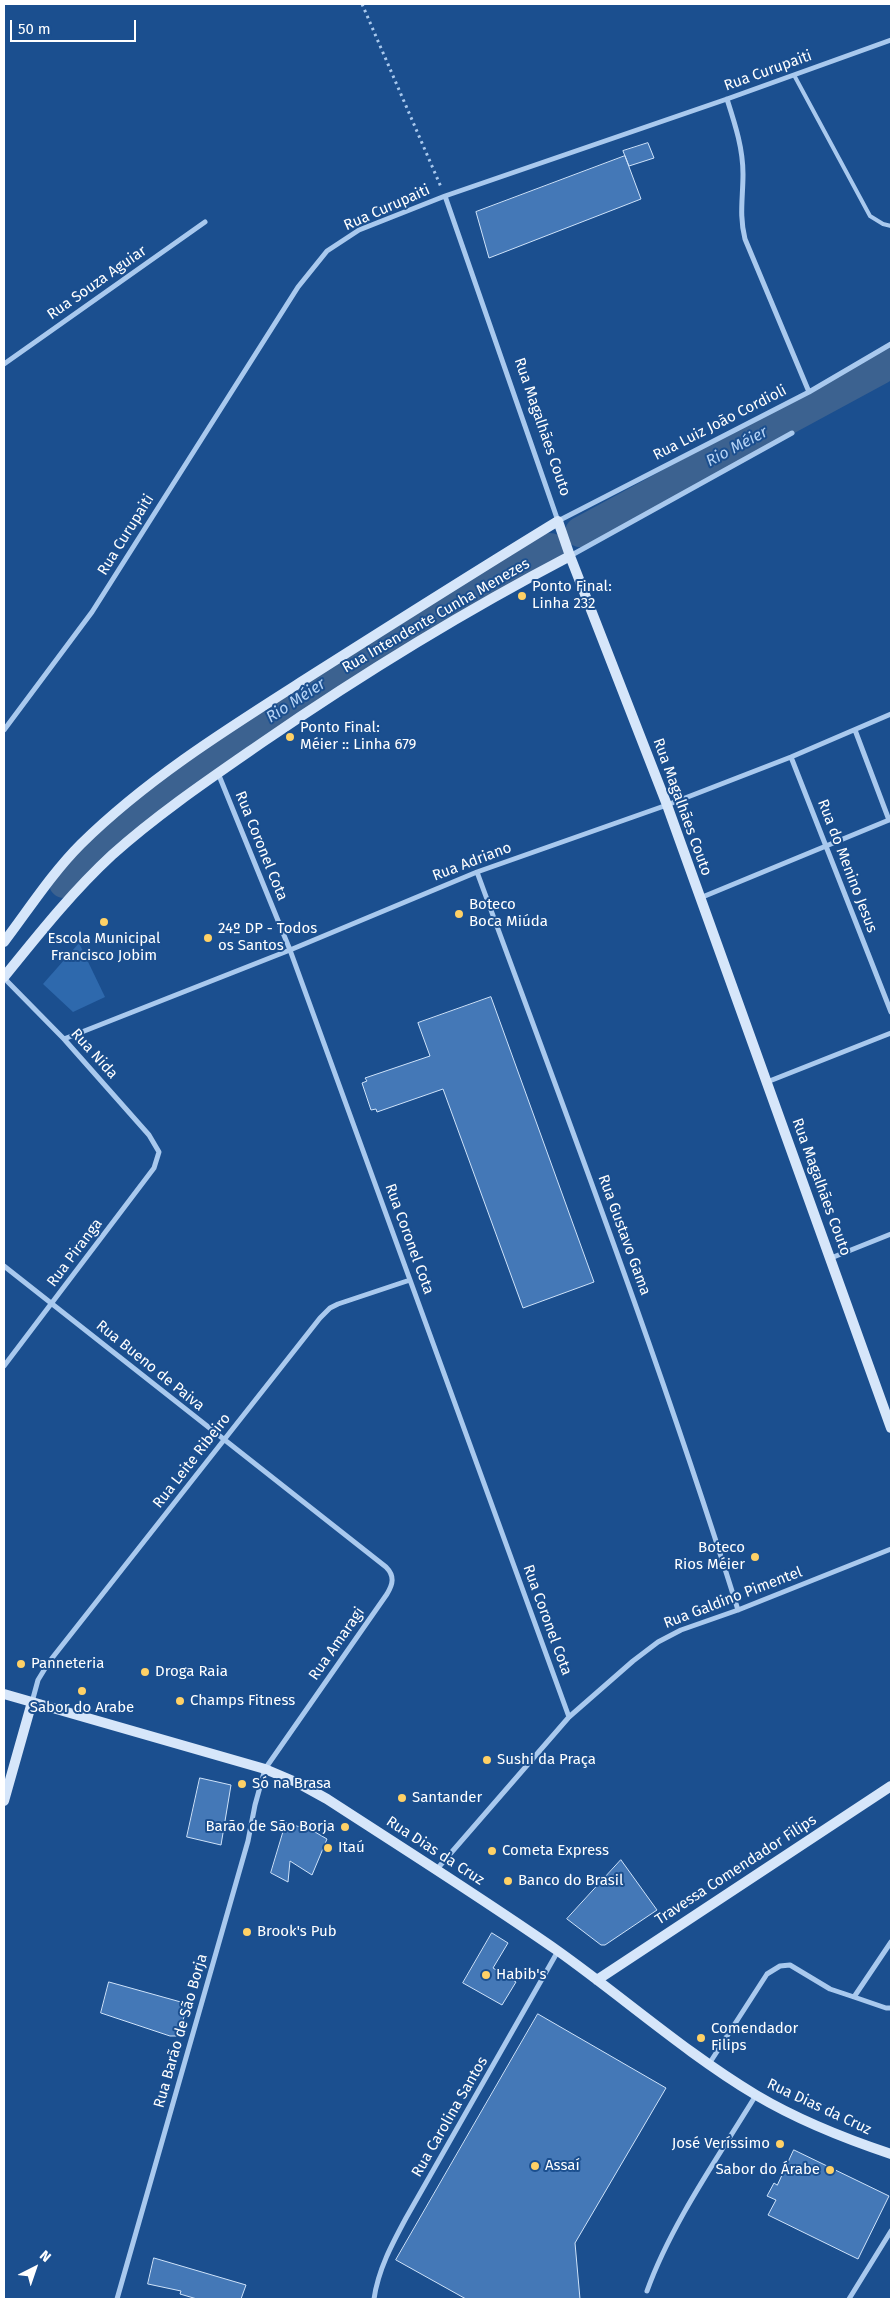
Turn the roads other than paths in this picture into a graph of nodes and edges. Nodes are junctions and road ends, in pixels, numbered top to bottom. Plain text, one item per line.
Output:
1 (891, 40) edge
2 (794, 75) junction
3 (727, 99) junction
4 (445, 196) junction
5 (205, 222) dead end
6 (891, 226) edge
7 (891, 344) edge
8 (4, 364) edge
9 (809, 392) junction
10 (792, 433) dead end
11 (558, 521) junction
12 (568, 551) junction
13 (891, 714) edge
14 (4, 730) edge
15 (855, 730) junction
16 (792, 758) junction
17 (218, 773) junction
18 (667, 805) junction
19 (890, 820) edge
20 (825, 846) junction
21 (478, 872) junction
22 (700, 898) junction
23 (4, 942) edge
24 (290, 950) junction
25 (4, 977) edge
26 (891, 1012) edge
27 (891, 1033) edge
28 (64, 1038) junction
29 (767, 1082) junction
30 (159, 1152) joint
31 (891, 1234) edge
32 (831, 1258) junction
33 (4, 1266) edge
34 (410, 1280) junction
35 (53, 1303) junction
36 (4, 1366) edge
37 (889, 1413) edge
38 (891, 1428) edge
39 (224, 1441) junction
40 (891, 1549) edge
41 (393, 1582) joint
42 (738, 1610) junction
43 (4, 1694) edge
44 (32, 1702) junction
45 (569, 1717) junction
46 (266, 1769) junction
47 (891, 1786) edge
48 (4, 1801) edge
49 (436, 1870) junction
50 (891, 1942) edge
51 (558, 1951) junction
52 (597, 1980) junction
53 (854, 1997) junction
54 (891, 2008) edge
55 (709, 2064) junction
56 (757, 2095) junction
57 (891, 2154) edge
58 (891, 2231) edge
59 (647, 2291) dead end
60 (117, 2299) edge
61 (374, 2299) edge
62 (849, 2299) edge

1 - 2 street, Rua Curupaiti
2 - 3 street, Rua Curupaiti
2 - 6 lane
3 - 4 street, Rua Curupaiti
3 - 9 street
4 - 11 street, Rua Magalhães Couto
4 - 14 street, Rua Curupaiti
5 - 8 street, Rua Souza Aguiar
7 - 9 street, Rua Luiz João Cordioli
9 - 11 street, Rua Luiz João Cordioli
10 - 12 street
11 - 12 street, Rua Magalhães Couto
11 - 23 street, Rua Intendente Cunha Menezes
12 - 17 street, Rua Intendente Cunha Menezes
12 - 18 street, Rua Magalhães Couto
13 - 15 street, Rua Adriano
15 - 16 street, Rua Adriano
15 - 19 street
16 - 18 street, Rua Adriano
16 - 20 street, Rua do Menino Jesus
17 - 24 street, Rua Coronel Cota
17 - 25 street, Rua Intendente Cunha Menezes
18 - 21 street, Rua Adriano
18 - 22 street, Rua Magalhães Couto
19 - 20 street
20 - 22 street
20 - 26 street, Rua do Menino Jesus
21 - 24 street, Rua Adriano
21 - 42 street, Rua Gustavo Gama
22 - 29 street, Rua Magalhães Couto
24 - 28 street, Rua Adriano
24 - 34 street, Rua Coronel Cota
25 - 28 street, Rua Nida
27 - 29 street
28 - 30 street, Rua Nida
29 - 32 street, Rua Magalhães Couto
30 - 35 street, Rua Piranga
31 - 32 street
32 - 37 street, Rua Magalhães Couto
33 - 35 street, Rua Bueno de Paiva
34 - 39 street, Rua Leite Ribeiro
34 - 45 street, Rua Coronel Cota
35 - 36 street, Rua Piranga
35 - 39 street, Rua Bueno de Paiva
37 - 38 street, Rua Magalhães Couto
39 - 41 street, Rua Bueno de Paiva
39 - 44 street, Rua Leite Ribeiro
40 - 42 street, Rua Galdino Pimentel
41 - 46 street, Rua Amaragi
42 - 45 street, Rua Galdino Pimentel
43 - 44 street, Rua Dias da Cruz
44 - 46 street, Rua Dias da Cruz
44 - 48 street
45 - 49 street, Rua Galdino Pimentel
46 - 49 street, Rua Dias da Cruz
46 - 60 street, Rua Barão de São Borja
47 - 52 street, Travessa Comendador Filips
49 - 51 street, Rua Dias da Cruz
50 - 53 street
51 - 52 street, Rua Dias da Cruz
51 - 61 street, Rua Carolina Santos
52 - 55 street, Rua Dias da Cruz
53 - 54 street
53 - 55 street
55 - 56 street, Rua Dias da Cruz
56 - 57 street, Rua Dias da Cruz
56 - 59 street
58 - 62 street

